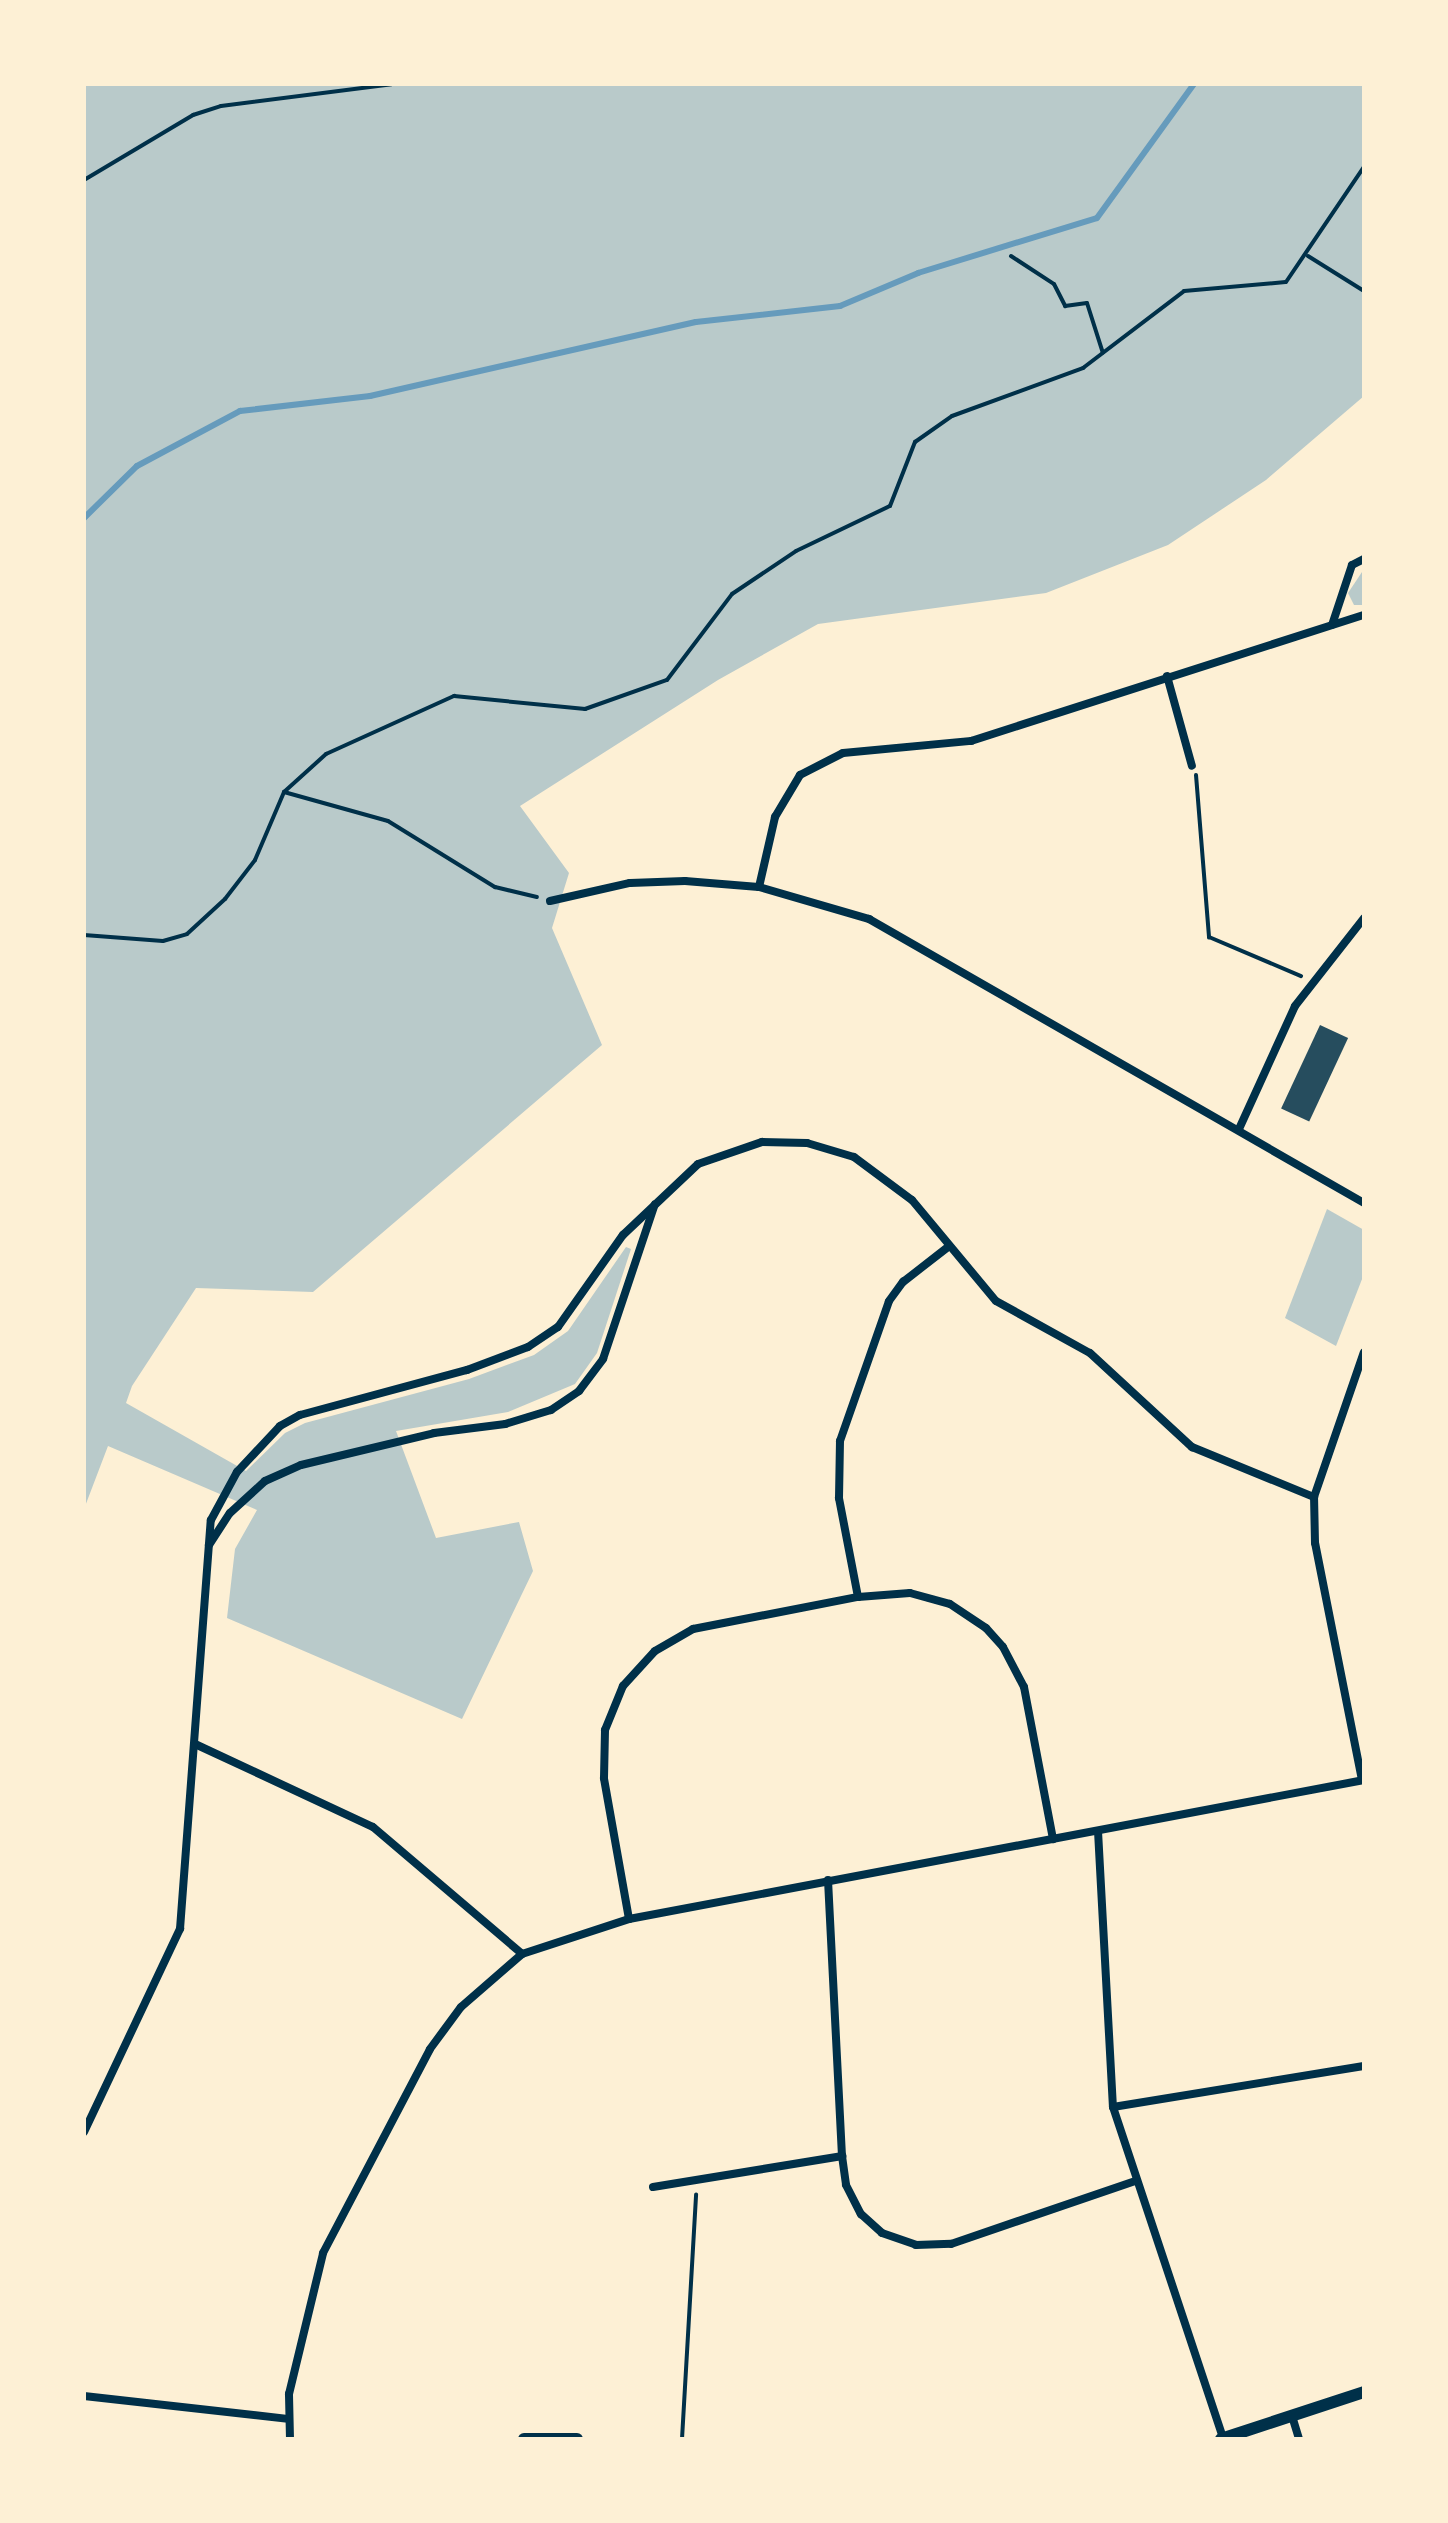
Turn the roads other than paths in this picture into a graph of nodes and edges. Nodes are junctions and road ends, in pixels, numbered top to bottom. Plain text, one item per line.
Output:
1 (1364, 559) edge
2 (1364, 615) edge
3 (1332, 625) junction
4 (1167, 676) junction
5 (1192, 766) road end
6 (759, 887) junction
7 (550, 901) road end
8 (1364, 918) edge
9 (1239, 1129) junction
10 (656, 1200) junction
11 (1364, 1203) edge
12 (948, 1247) junction
13 (1364, 1352) edge
14 (1314, 1497) junction
15 (209, 1546) junction
16 (858, 1597) junction
17 (195, 1744) junction
18 (1363, 1780) edge
19 (1098, 1831) junction
20 (1053, 1839) junction
21 (828, 1880) junction
22 (629, 1919) junction
23 (522, 1954) junction
24 (1364, 2066) edge
25 (1113, 2107) junction
26 (84, 2132) edge
27 (842, 2156) junction
28 (1135, 2181) junction
29 (653, 2187) dead end
30 (1364, 2392) edge
31 (84, 2396) edge
32 (1292, 2416) junction
33 (288, 2419) junction
34 (290, 2439) edge
35 (524, 2439) edge
36 (577, 2439) edge
37 (1222, 2439) edge
38 (1299, 2439) edge

1 - 3 street
2 - 3 street
3 - 4 street
4 - 5 street
4 - 6 street
6 - 7 street
6 - 9 street
8 - 9 street
9 - 11 street
10 - 12 street
10 - 15 street
10 - 15 street
12 - 14 street
12 - 16 street
13 - 14 street
14 - 18 street
15 - 17 street
16 - 20 street
16 - 22 street
17 - 23 street
17 - 26 street
18 - 19 street
19 - 20 street
19 - 25 street
20 - 21 street
21 - 22 street
21 - 27 street
22 - 23 street
23 - 33 street
24 - 25 street
25 - 28 street
27 - 28 street
27 - 29 street
28 - 37 street
30 - 32 street
31 - 33 street
32 - 37 street
32 - 38 street
33 - 34 street
35 - 36 street

